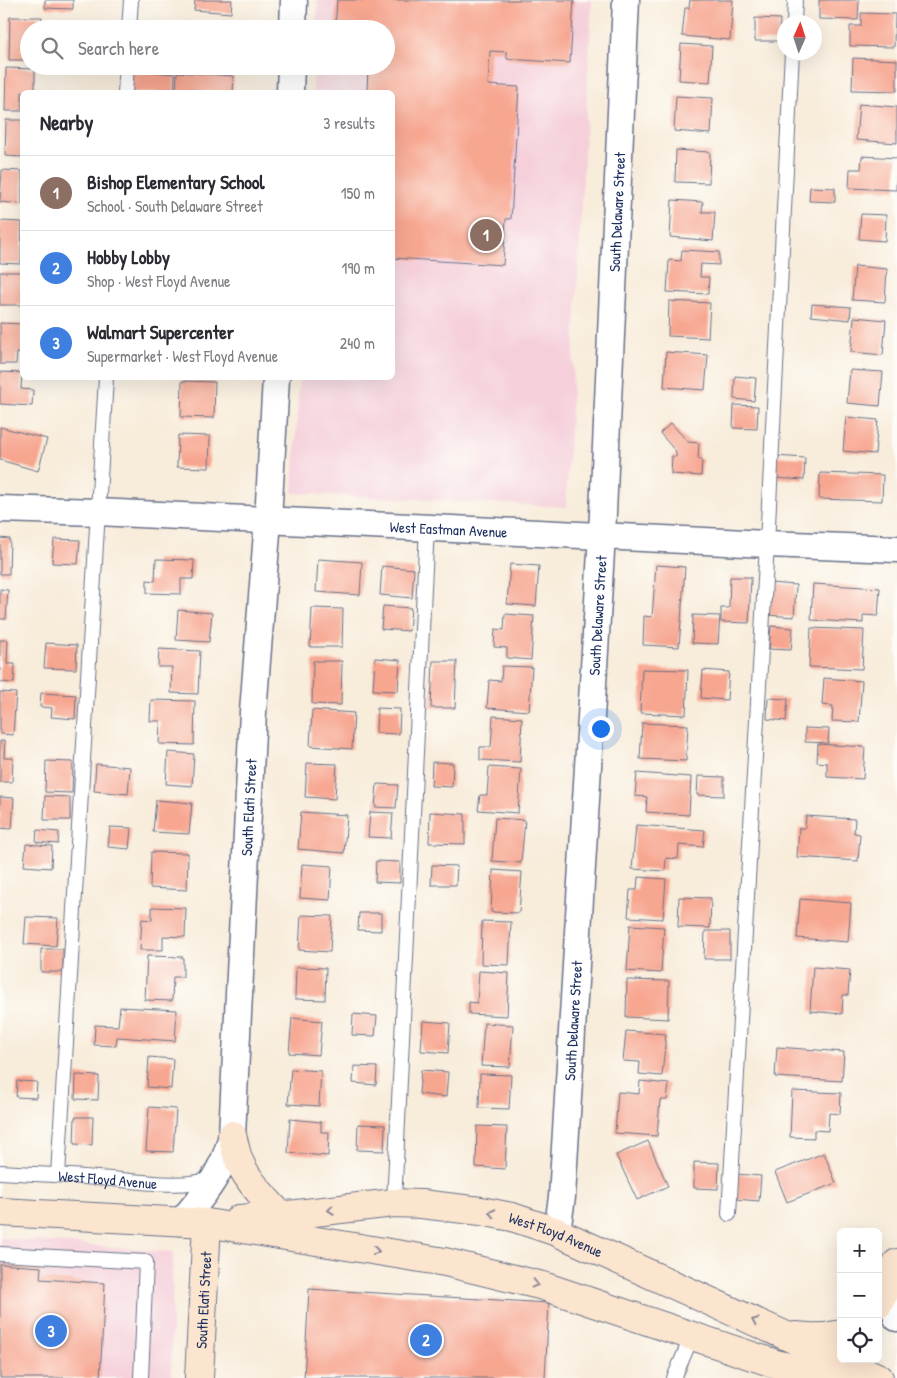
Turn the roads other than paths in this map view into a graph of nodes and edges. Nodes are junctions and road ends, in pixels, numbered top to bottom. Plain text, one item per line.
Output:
1 (131, 0) edge
2 (294, 0) edge
3 (626, 0) edge
4 (795, 0) edge
5 (794, 15) edge
6 (130, 20) edge
7 (293, 20) edge
8 (792, 60) edge
9 (126, 75) edge
10 (291, 75) edge
11 (125, 90) edge
12 (290, 90) edge
13 (106, 380) edge
14 (276, 380) edge
15 (0, 509) edge
16 (97, 512) junction
17 (268, 520) junction
18 (428, 527) junction
19 (602, 535) junction
20 (767, 544) junction
21 (897, 549) edge
22 (232, 1135) junction
23 (0, 1172) edge
24 (58, 1175) junction
25 (214, 1178) junction
26 (394, 1203) junction
27 (0, 1212) edge
28 (729, 1214) dead end
29 (280, 1215) junction
30 (194, 1222) junction
31 (557, 1232) junction
32 (0, 1254) edge
33 (897, 1263) edge
34 (897, 1269) edge
35 (882, 1297) edge
36 (897, 1318) edge
37 (785, 1335) junction
38 (837, 1335) edge
39 (692, 1336) junction
40 (140, 1378) edge
41 (199, 1378) edge
42 (674, 1378) edge
43 (847, 1378) edge
44 (879, 1378) edge

1 - 6 lane
2 - 7 street
3 - 19 street, South Delaware Street
4 - 5 lane
8 - 20 lane
9 - 11 lane
10 - 12 street
13 - 16 lane
14 - 17 street, South Elati Street
15 - 16 street, West Eastman Avenue
16 - 17 street, West Eastman Avenue
16 - 24 lane
17 - 18 street, West Eastman Avenue
17 - 22 street, South Elati Street
18 - 19 street, West Eastman Avenue
18 - 26 lane
19 - 20 street, West Eastman Avenue
19 - 31 street, South Delaware Street
20 - 21 street, West Eastman Avenue
20 - 28 lane
22 - 25 street, South Elati Street
22 - 29 street
23 - 24 lane, West Floyd Avenue
24 - 25 lane, West Floyd Avenue
25 - 30 street, South Elati Street
26 -> 29 street, West Floyd Avenue
31 -> 26 street, West Floyd Avenue
27 - 30 street, West Floyd Avenue
29 - 30 street, West Floyd Avenue
30 -> 39 street, West Floyd Avenue
30 - 41 street, South Elati Street
37 -> 31 street, West Floyd Avenue
32 - 40 lane
33 - 35 street
34 - 36 street
37 - 38 street
37 - 44 street, West Floyd Avenue
39 - 42 lane
39 - 43 street, West Floyd Avenue

